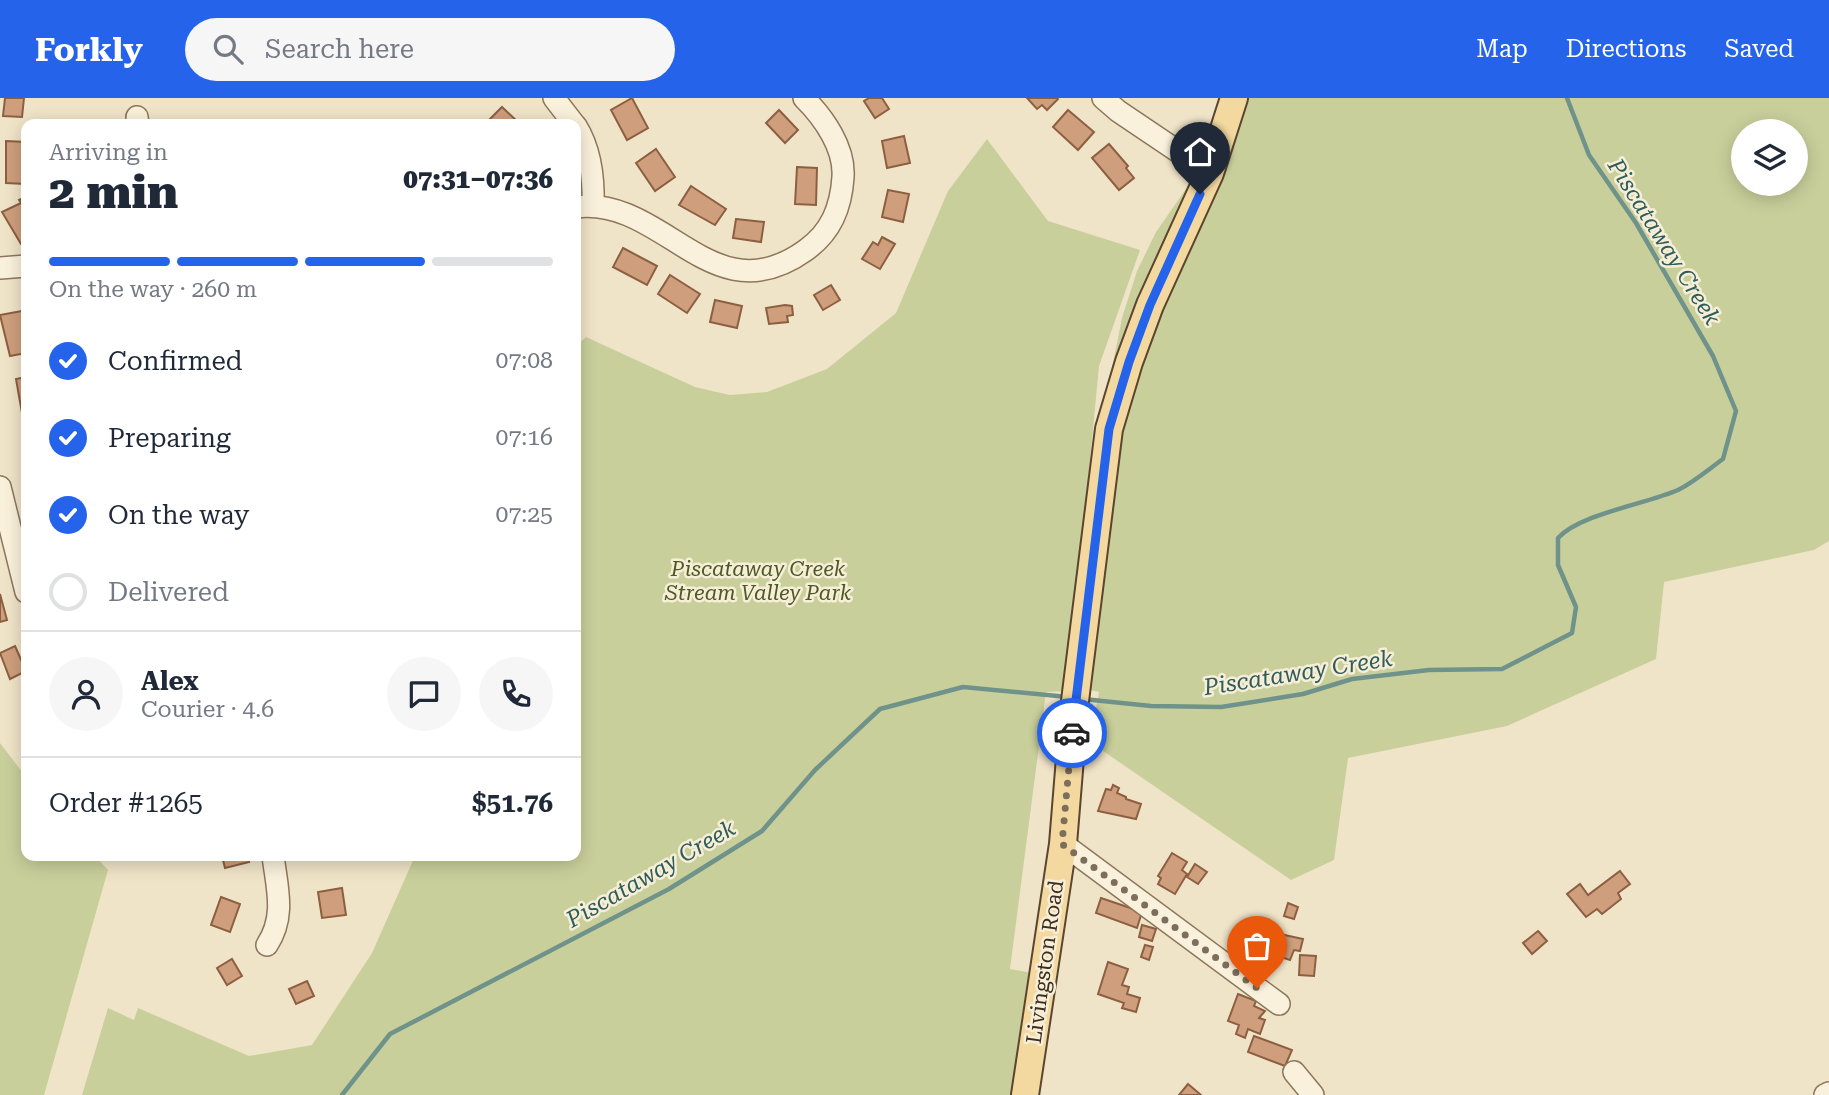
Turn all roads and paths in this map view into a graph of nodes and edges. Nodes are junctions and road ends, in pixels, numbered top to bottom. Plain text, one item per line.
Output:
1 (554, 98) edge
2 (804, 98) edge
3 (1103, 98) edge
4 (1234, 98) edge
5 (570, 119) edge
6 (581, 137) edge
7 (1210, 173) junction
8 (585, 206) edge
9 (21, 266) edge
10 (0, 268) edge
11 (0, 487) edge
12 (21, 572) edge
13 (1062, 844) junction
14 (274, 861) edge
15 (267, 944) dead end
16 (1279, 1003) dead end
17 (1294, 1072) dead end
18 (1025, 1095) edge
19 (1313, 1095) edge

1 - 5 street
2 - 8 street
3 - 7 street
4 - 7 main road, Livingston Road
6 - 8 street
7 - 13 main road, Livingston Road
9 - 10 street
11 - 12 street
13 - 16 street
13 - 18 main road, Livingston Road
14 - 15 street
17 - 19 street

